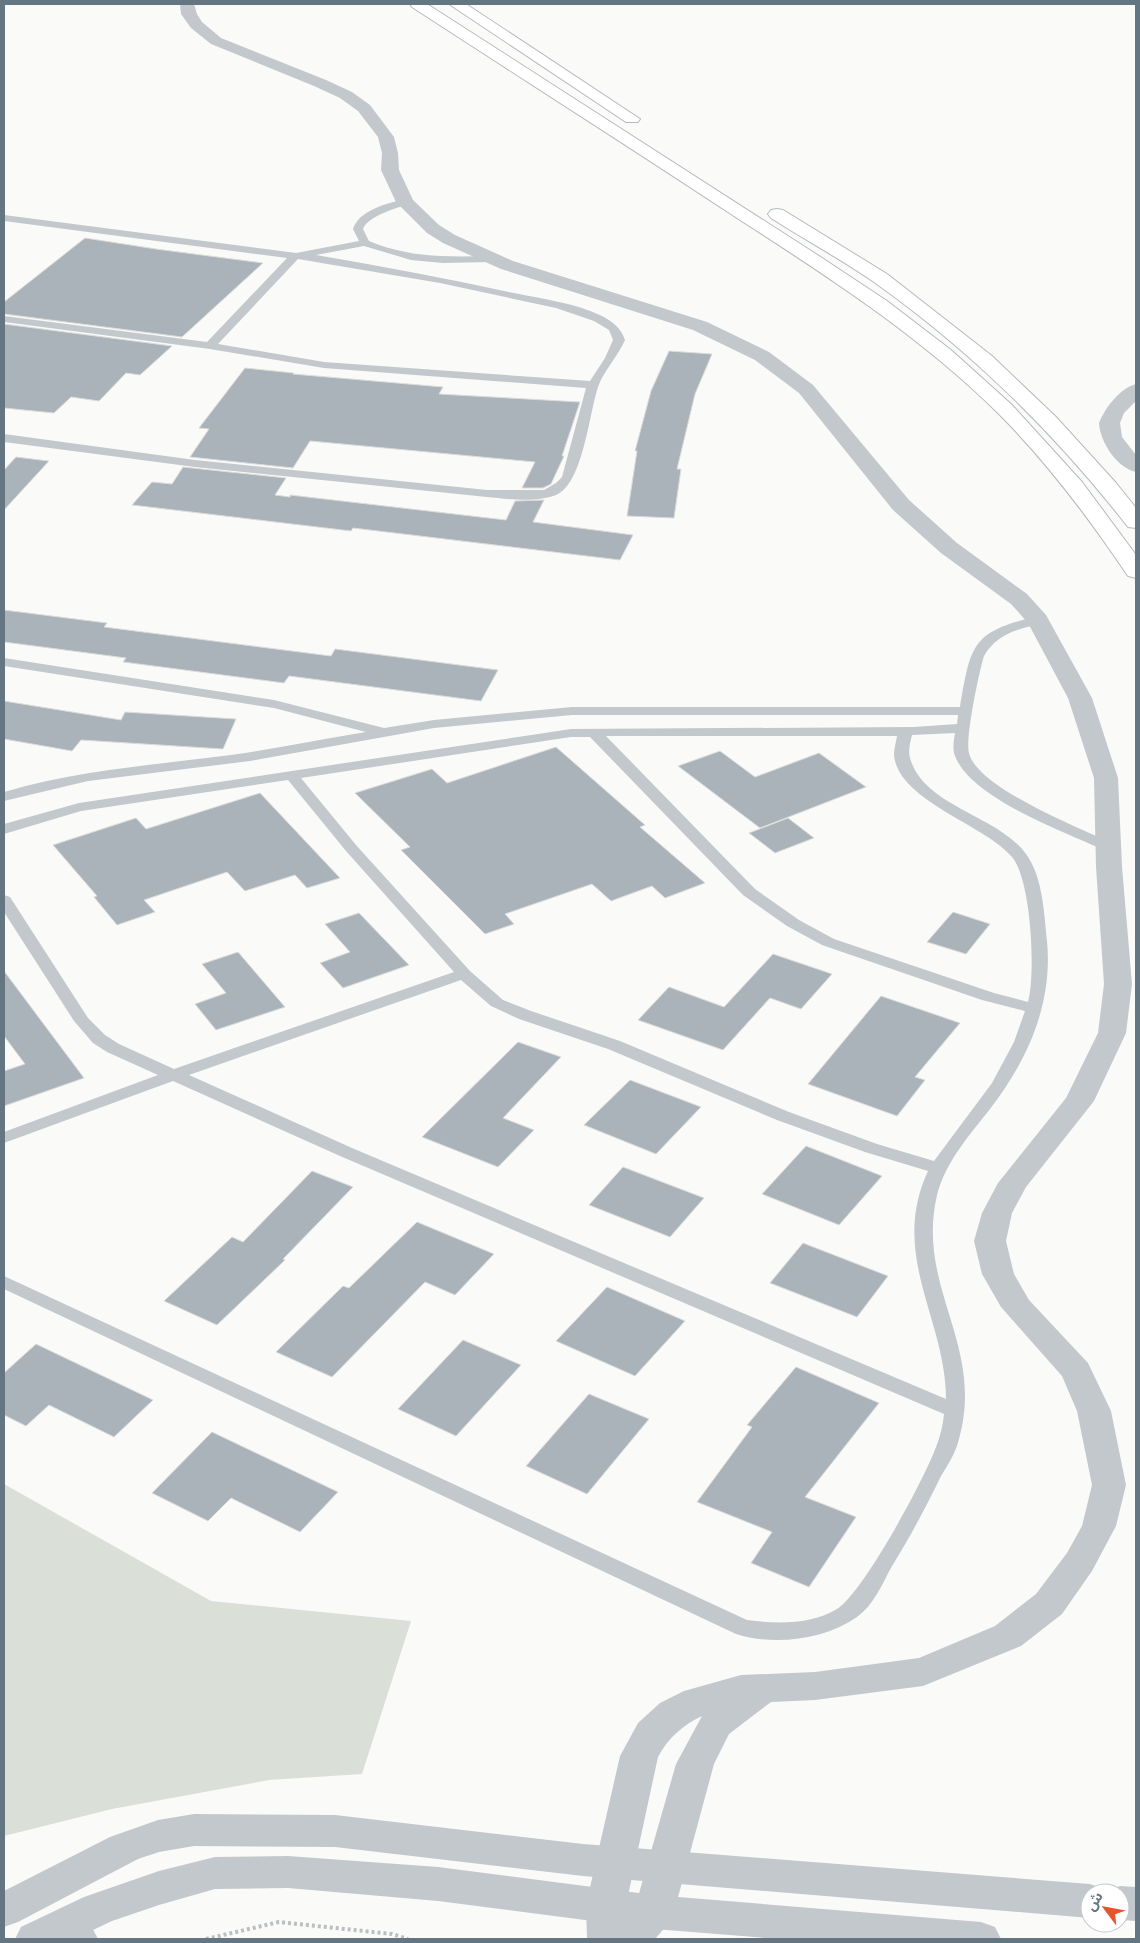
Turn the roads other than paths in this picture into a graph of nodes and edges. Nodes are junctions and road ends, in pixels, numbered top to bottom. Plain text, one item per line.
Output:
1 (187, 4) edge
2 (417, 4) edge
3 (456, 4) edge
4 (647, 129) dead end
5 (405, 202) junction
6 (763, 205) dead end
7 (4, 218) edge
8 (365, 244) junction
9 (295, 256) junction
10 (491, 259) junction
11 (4, 319) edge
12 (210, 346) junction
13 (592, 385) junction
14 (1136, 390) edge
15 (4, 438) edge
16 (1136, 466) edge
17 (1136, 522) edge
18 (1136, 571) edge
19 (1038, 620) junction
20 (4, 662) edge
21 (967, 711) junction
22 (963, 728) junction
23 (905, 731) junction
24 (384, 732) junction
25 (594, 732) junction
26 (292, 776) junction
27 (4, 797) edge
28 (4, 829) edge
29 (1109, 847) junction
30 (4, 900) edge
31 (464, 974) junction
32 (1033, 1008) junction
33 (171, 1076) junction
34 (4, 1138) edge
35 (937, 1168) junction
36 (4, 1282) edge
37 (954, 1410) junction
38 (761, 1690) junction
39 (616, 1862) junction
40 (666, 1866) junction
41 (1080, 1900) edge
42 (4, 1910) edge
43 (606, 1922) edge
44 (643, 1926) edge
45 (81, 1929) edge
46 (35, 1939) edge
47 (981, 1939) edge

1 - 5 street
2 - 18 highway
3 - 4 highway
5 - 8 lane
5 - 10 street
6 - 17 highway
7 - 9 lane
8 - 9 lane
8 - 10 lane
9 - 12 lane
9 - 13 lane
10 - 19 street
11 - 12 lane
12 - 13 lane
13 - 15 lane
14 - 16 street
19 - 21 lane
19 - 29 street
20 - 24 lane
21 - 22 lane
21 - 24 lane
22 - 23 lane
22 - 29 lane
23 - 25 lane
23 - 32 lane
24 - 27 lane
25 - 26 lane
25 - 32 lane
26 - 28 lane
26 - 31 lane
29 - 38 street
30 - 33 lane
31 - 33 lane
31 - 35 lane
32 - 35 lane
33 - 34 lane
33 - 37 lane
35 - 37 lane
36 - 37 lane
38 - 39 street
38 - 40 street
39 - 40 street
39 - 42 street
39 - 43 street
40 - 41 street
40 - 44 street
43 - 44 street
43 - 45 street
44 - 47 street
45 - 46 street

